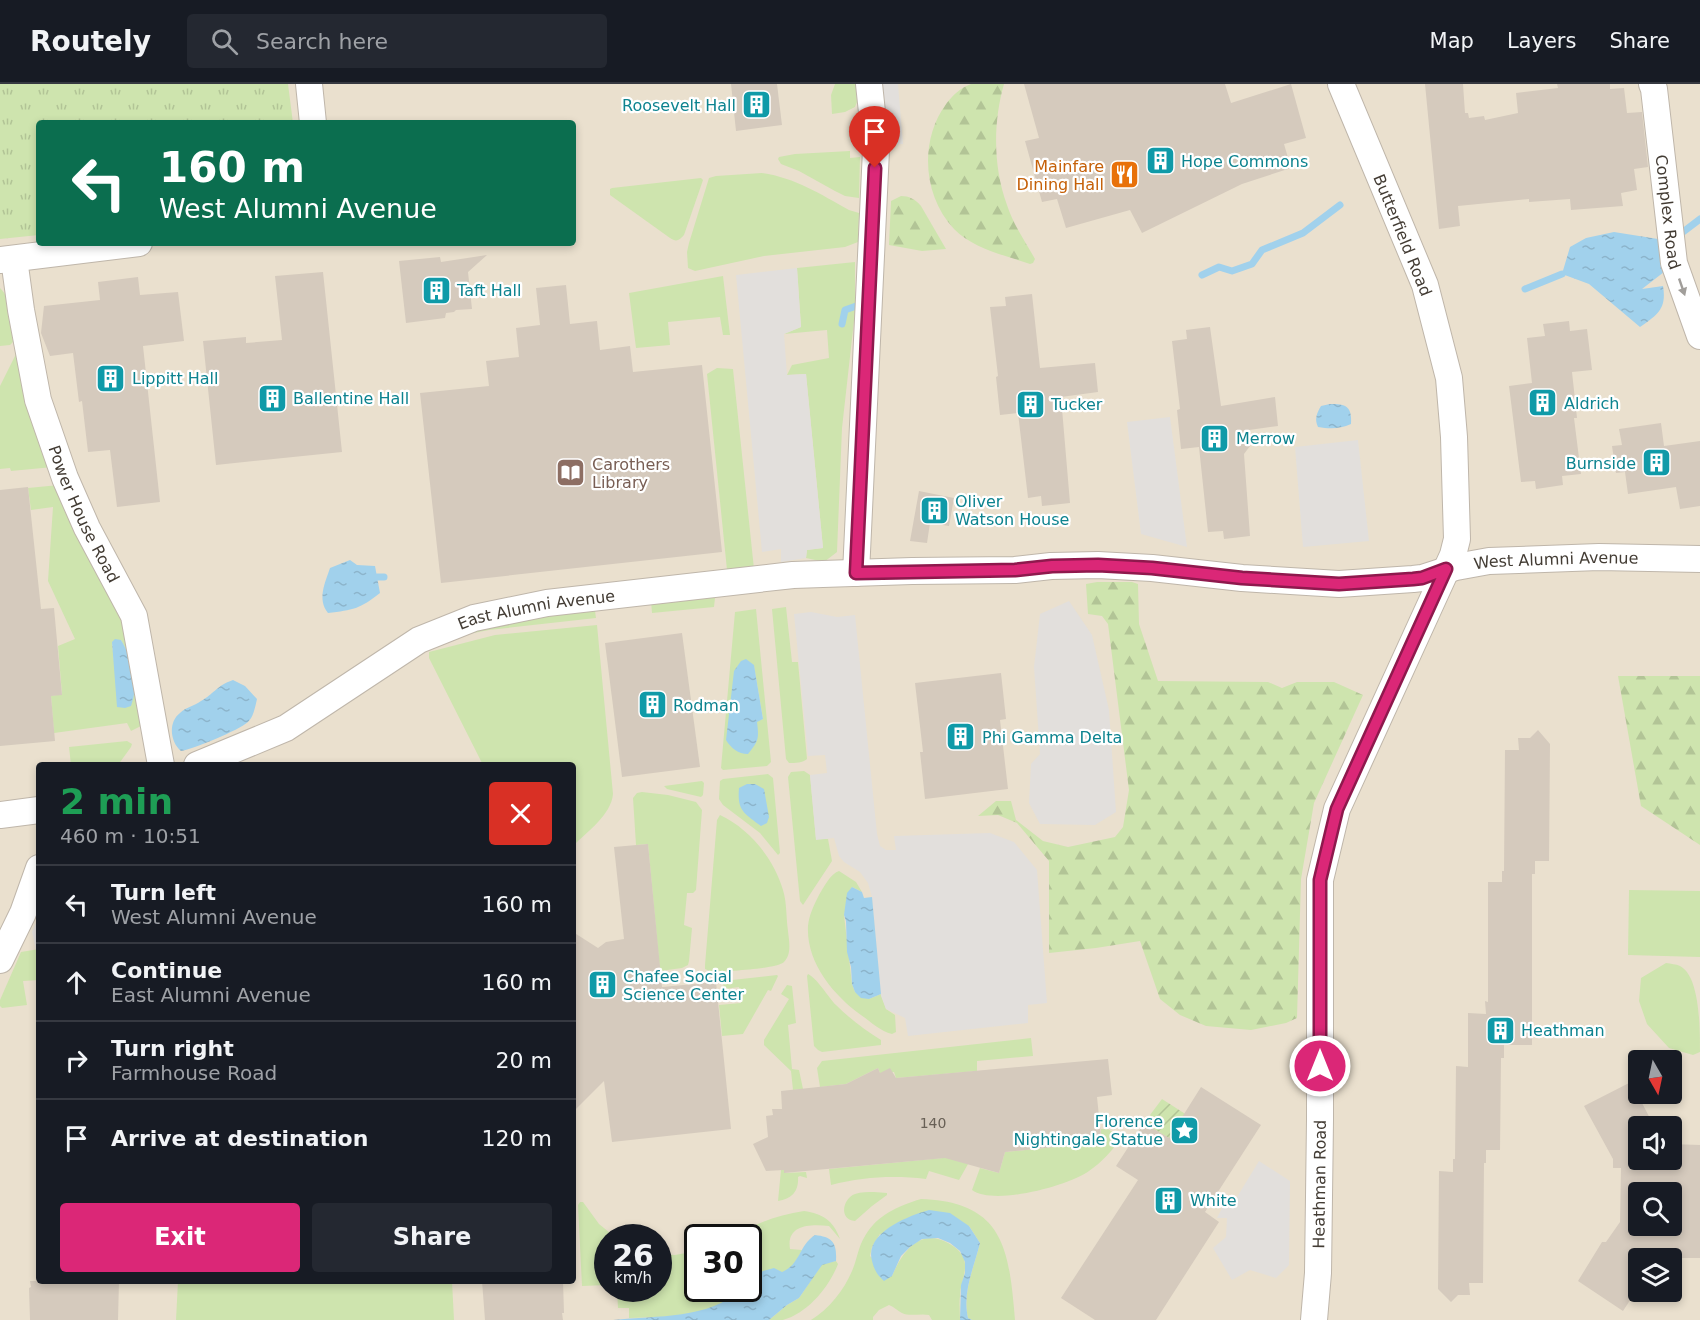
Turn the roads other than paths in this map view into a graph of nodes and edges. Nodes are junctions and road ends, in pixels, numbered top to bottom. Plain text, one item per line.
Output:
1 (309, 84) edge
2 (869, 84) edge
3 (1341, 84) edge
4 (1652, 84) edge
5 (313, 120) edge
6 (116, 246) edge
7 (7, 260) edge
8 (1700, 336) edge
9 (1700, 559) edge
10 (1446, 569) junction
11 (912, 571) joint
12 (856, 573) junction
13 (159, 762) edge
14 (203, 762) edge
15 (36, 810) edge
16 (0, 815) edge
17 (36, 877) edge
18 (0, 960) edge
19 (1314, 1320) edge

1 - 5 street
2 - 12 street
3 - 10 street, Butterfield Road
4 -> 8 street, Complex Road
6 - 7 street
7 - 13 street, Power House Road
9 - 10 street, West Alumni Avenue
10 - 11 street, West Alumni Avenue
10 - 19 street, Heathman Road
11 - 12 street, East Alumni Avenue
12 - 14 street, East Alumni Avenue
15 - 16 street
17 - 18 street

